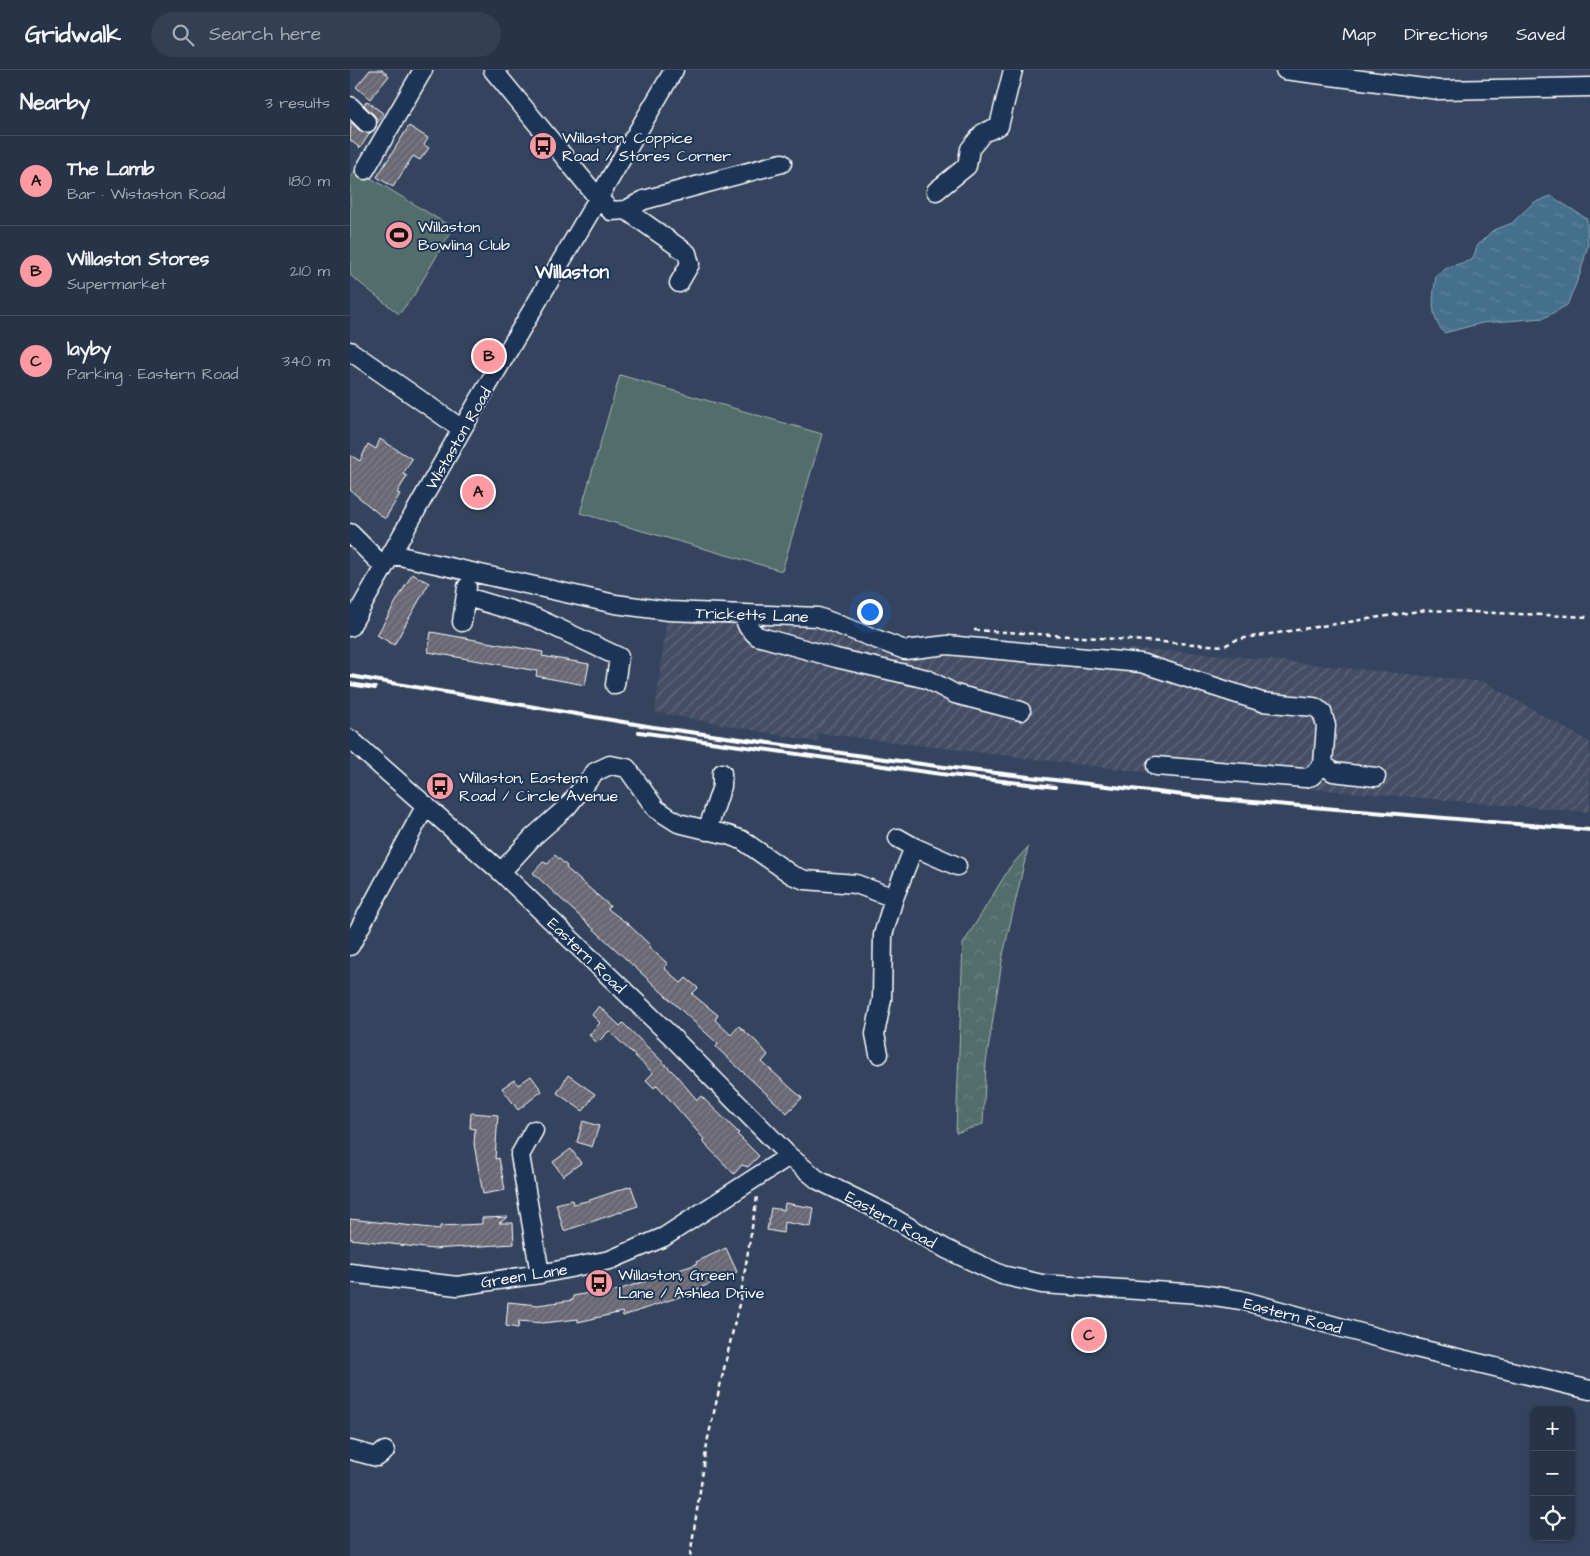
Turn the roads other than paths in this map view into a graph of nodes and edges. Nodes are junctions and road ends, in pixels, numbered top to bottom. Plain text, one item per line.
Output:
1 (423, 70) edge
2 (493, 70) edge
3 (674, 70) edge
4 (1013, 70) edge
5 (1285, 70) edge
6 (1330, 73) edge
7 (1590, 87) edge
8 (350, 106) edge
9 (367, 123) dead end
10 (782, 163) dead end
11 (365, 170) dead end
12 (936, 191) dead end
13 (598, 198) junction
14 (626, 210) junction
15 (679, 283) dead end
16 (350, 351) edge
17 (462, 429) junction
18 (350, 533) edge
19 (388, 561) junction
20 (468, 571) junction
21 (467, 597) junction
22 (742, 614) junction
23 (462, 622) dead end
24 (350, 627) edge
25 (615, 686) dead end
26 (1021, 711) dead end
27 (350, 739) edge
28 (1323, 764) junction
29 (1156, 766) dead end
30 (722, 773) dead end
31 (1376, 777) dead end
32 (426, 805) junction
33 (707, 830) junction
34 (898, 838) dead end
35 (914, 847) junction
36 (957, 866) dead end
37 (501, 872) junction
38 (894, 898) junction
39 (350, 946) edge
40 (879, 1054) dead end
41 (534, 1130) dead end
42 (789, 1156) junction
43 (350, 1272) edge
44 (540, 1274) junction
45 (1590, 1390) edge
46 (350, 1450) edge
47 (380, 1460) dead end

1 - 11 street
2 - 13 street
3 - 13 street, Wistaston Road
4 - 12 street
5 - 6 street
6 - 7 street
8 - 9 street
10 - 14 street
13 - 14 street
13 - 17 street, Wistaston Road
14 - 15 street
16 - 17 street
17 - 19 street, Wistaston Road
18 - 19 street
19 - 20 street, Tricketts Lane
19 - 24 street, Wistaston Road
20 - 21 street
20 - 22 street, Tricketts Lane
21 - 23 street
21 - 25 street
22 - 26 street
22 - 28 street, Tricketts Lane
27 - 32 street, Eastern Road
28 - 29 street
28 - 31 street
30 - 33 street
32 - 37 street, Eastern Road
32 - 39 street
33 - 37 street
33 - 38 street
34 - 35 street
35 - 36 street
35 - 38 street
37 - 42 street, Eastern Road
38 - 40 street
41 - 44 street
42 - 44 street, Green Lane
42 - 45 street, Eastern Road
43 - 44 street, Green Lane
46 - 47 street

